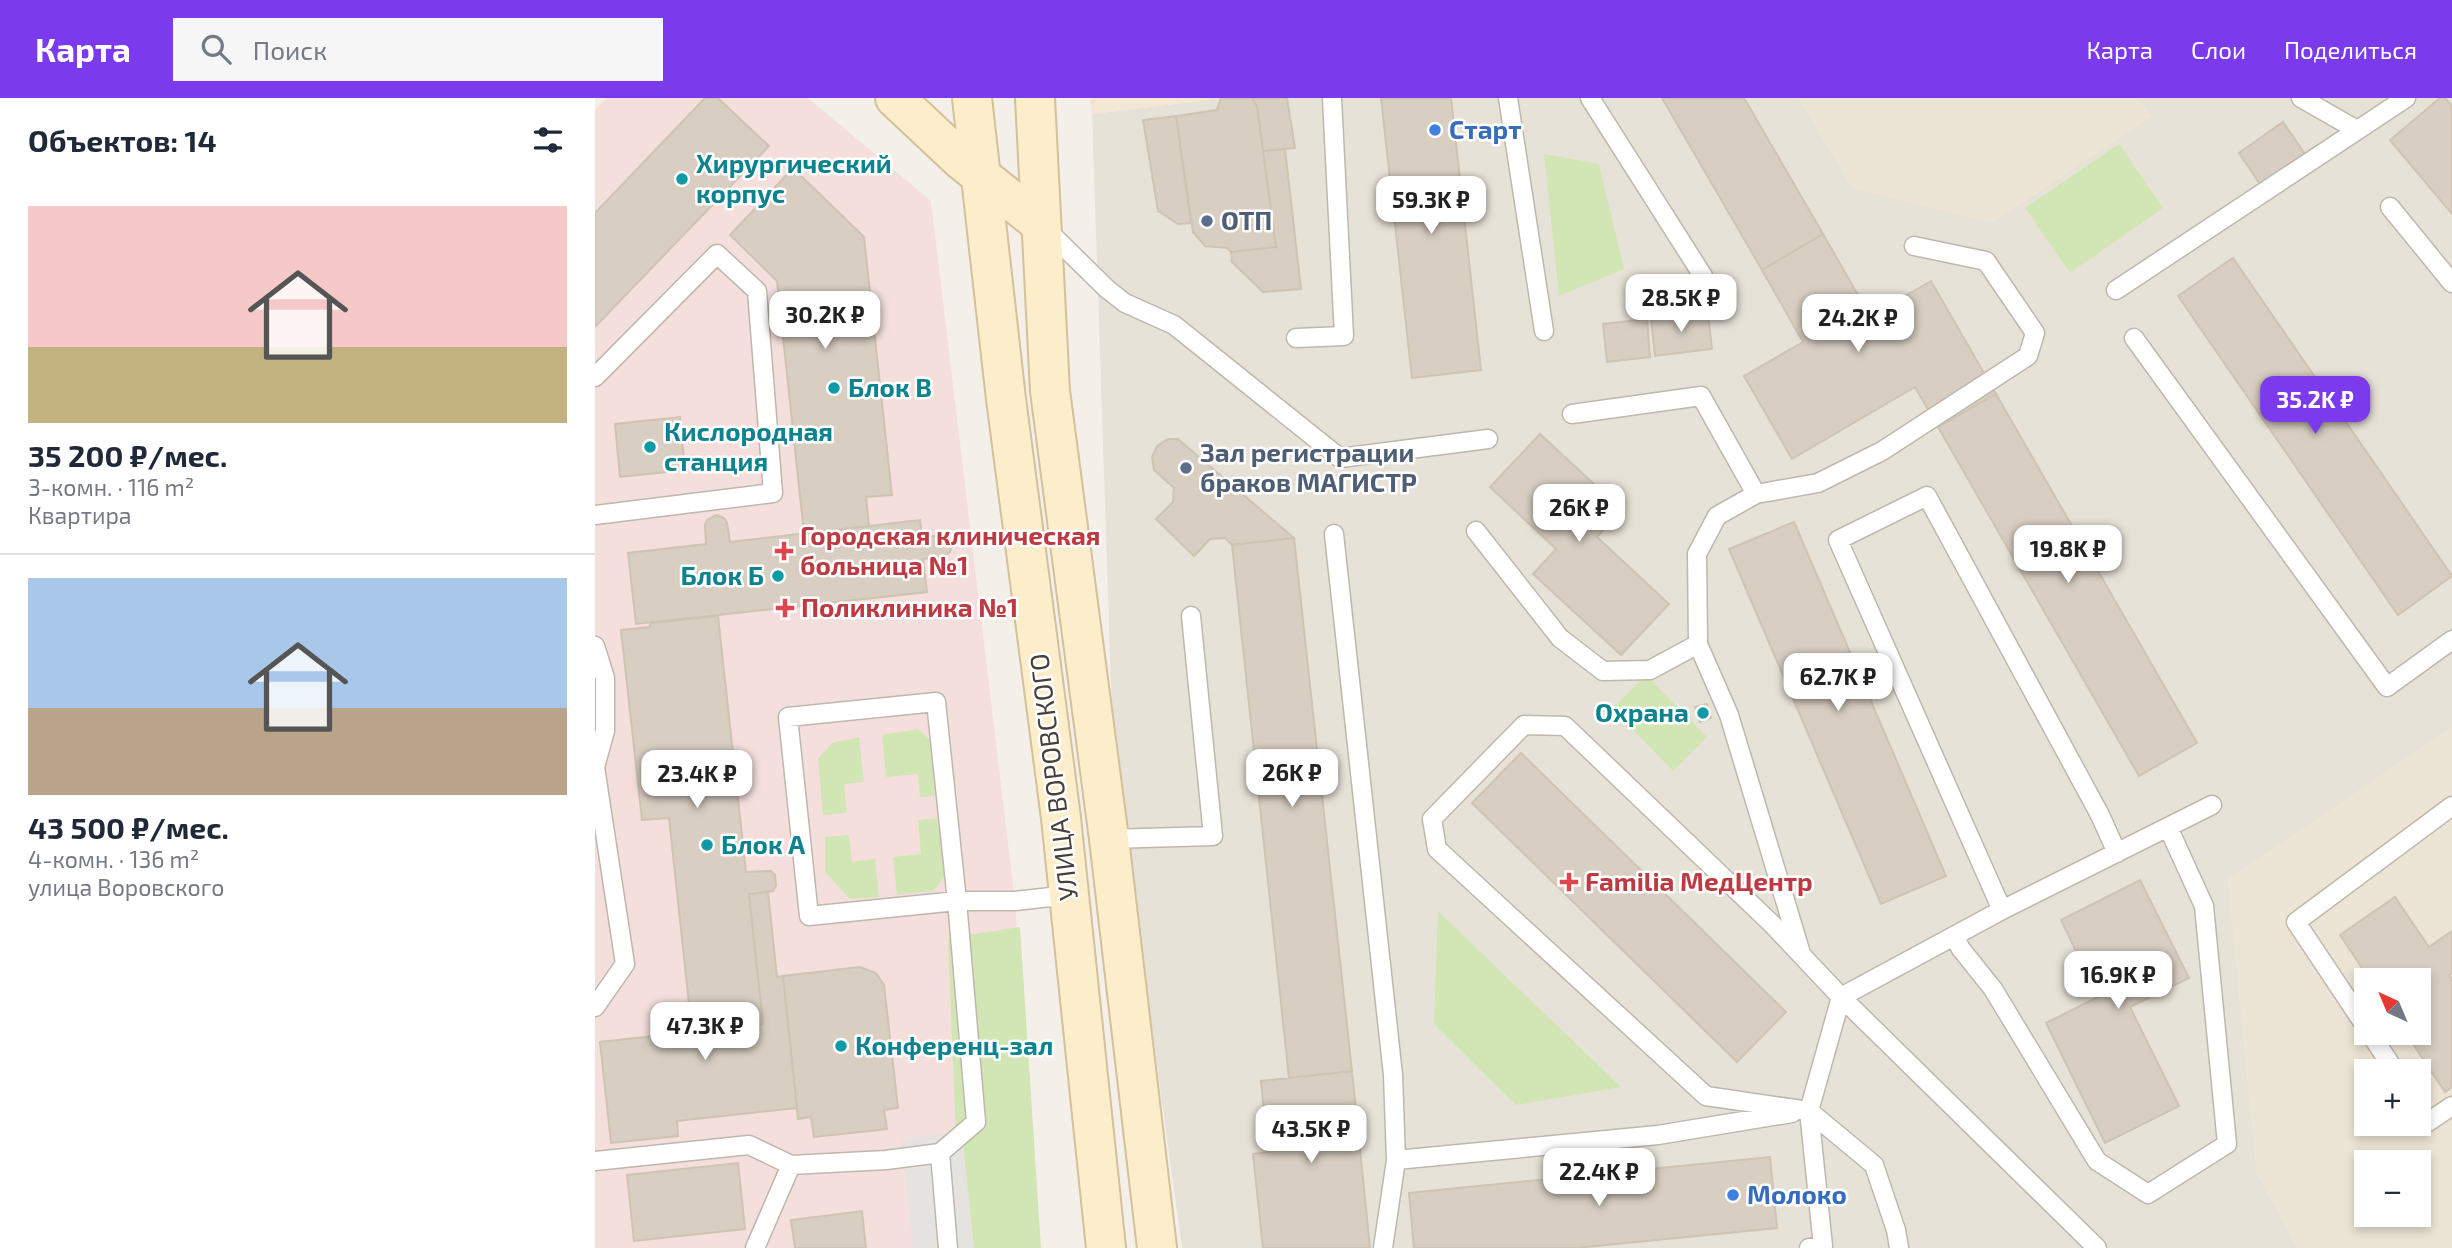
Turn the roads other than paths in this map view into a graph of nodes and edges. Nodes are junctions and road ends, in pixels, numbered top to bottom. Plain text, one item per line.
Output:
1 (895, 98) edge
2 (972, 98) edge
3 (1035, 98) edge
4 (1332, 98) edge
5 (1507, 98) edge
6 (1590, 98) edge
7 (2301, 98) edge
8 (2406, 98) edge
9 (2357, 130) junction
10 (980, 175) junction
11 (2390, 207) dead end
12 (1041, 224) junction
13 (1915, 246) dead end
14 (1703, 276) dead end
15 (2452, 283) edge
16 (2116, 290) dead end
17 (1544, 331) dead end
18 (1296, 338) dead end
19 (2134, 338) dead end
20 (595, 377) edge
21 (1572, 414) dead end
22 (1488, 439) dead end
23 (1756, 494) junction
24 (595, 515) edge
25 (1476, 531) dead end
26 (1334, 534) dead end
27 (1191, 616) dead end
28 (1697, 644) junction
29 (595, 646) edge
30 (2449, 648) edge
31 (595, 767) edge
32 (2212, 805) dead end
33 (2452, 806) edge
34 (2168, 827) junction
35 (1109, 839) junction
36 (2117, 853) junction
37 (1069, 895) junction
38 (957, 901) junction
39 (2002, 911) junction
40 (1954, 936) junction
41 (1801, 953) junction
42 (1841, 997) junction
43 (595, 1007) edge
44 (2354, 1009) edge
45 (2452, 1106) edge
46 (1809, 1111) junction
47 (2431, 1120) edge
48 (940, 1153) junction
49 (1395, 1160) junction
50 (595, 1161) edge
51 (791, 1165) junction
52 (755, 1248) edge
53 (948, 1248) edge
54 (1107, 1248) edge
55 (1157, 1248) edge
56 (1383, 1248) edge
57 (1809, 1248) edge
58 (1899, 1248) edge
59 (2097, 1248) edge

1 - 10 main road
2 - 10 main road, УЛИЦА ВОРОВСКОГО
3 - 12 main road, УЛИЦА ВОРОВСКОГО
4 - 18 lane
5 - 17 lane
6 - 14 lane
7 - 9 lane
8 - 9 lane
9 - 16 lane
10 - 12 main road
10 - 37 main road, УЛИЦА ВОРОВСКОГО
11 - 15 lane
12 - 22 lane
12 - 35 main road, УЛИЦА ВОРОВСКОГО
13 - 23 lane
19 - 30 lane
20 - 24 lane
21 - 23 lane
23 - 28 lane
25 - 28 lane
26 - 49 lane
27 - 35 lane
28 - 41 lane
29 - 31 lane
31 - 43 lane
32 - 34 lane
33 - 44 lane
34 - 36 lane
34 - 40 lane
35 - 55 main road, УЛИЦА ВОРОВСКОГО
36 - 39 lane
36 - 39 lane
37 - 38 lane
37 - 54 main road, УЛИЦА ВОРОВСКОГО
38 - 38 lane
38 - 48 lane
39 - 40 lane
40 - 42 lane
41 - 42 lane
41 - 46 lane
42 - 46 lane
42 - 59 lane
45 - 47 lane
46 - 49 lane
46 - 57 lane
46 - 58 lane
48 - 51 lane
48 - 53 lane
49 - 56 lane
50 - 51 lane
51 - 52 lane

